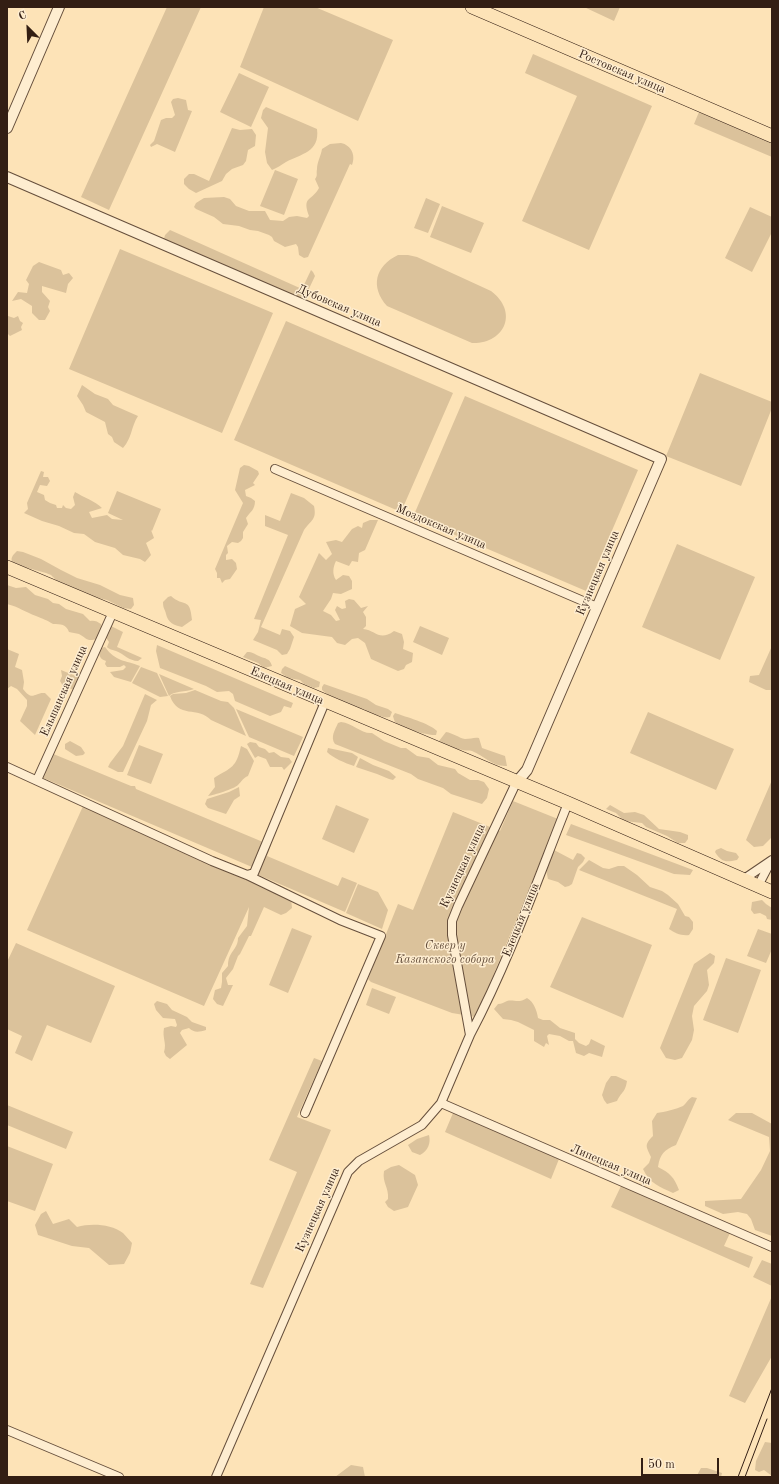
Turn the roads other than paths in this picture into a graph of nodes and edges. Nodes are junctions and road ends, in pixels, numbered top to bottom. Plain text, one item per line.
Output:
1 (59, 7) edge
2 (472, 7) edge
3 (7, 128) edge
4 (772, 136) edge
5 (7, 177) edge
6 (661, 459) joint
7 (275, 469) dead end
8 (7, 568) edge
9 (597, 607) junction
10 (114, 612) junction
11 (325, 702) junction
12 (7, 767) edge
13 (37, 780) junction
14 (516, 783) junction
15 (568, 803) junction
16 (771, 860) edge
17 (247, 875) junction
18 (744, 879) junction
19 (758, 886) junction
20 (772, 892) edge
21 (470, 1035) junction
22 (441, 1103) junction
23 (305, 1113) dead end
24 (772, 1247) edge
25 (7, 1430) edge
26 (119, 1477) edge
27 (216, 1477) edge

1 - 3 street
2 - 4 main road, Ростовская улица
5 - 6 street, Дубовская улица
6 - 9 street, Кузнецкая улица
7 - 9 street, Моздокская улица
8 - 10 main road, Елецкая улица
9 - 14 street, Кузнецкая улица
10 - 11 main road, Елецкая улица
10 - 13 street, Ельшанская улица
11 - 14 main road, Елецкая улица
11 - 17 street
12 - 13 street
13 - 17 street
14 - 15 main road, Елецкая улица
14 - 21 street, Кузнецкая улица
15 - 18 main road, Елецкая улица
15 - 21 street, Елецкая улица
16 - 18 street
16 - 19 street
17 - 23 street
18 - 19 main road, Елецкая улица
19 - 20 main road, Елецкая улица
21 - 22 street, Кузнецкая улица
22 - 24 street, Липецкая улица
22 - 27 street, Кузнецкая улица
25 - 26 street

